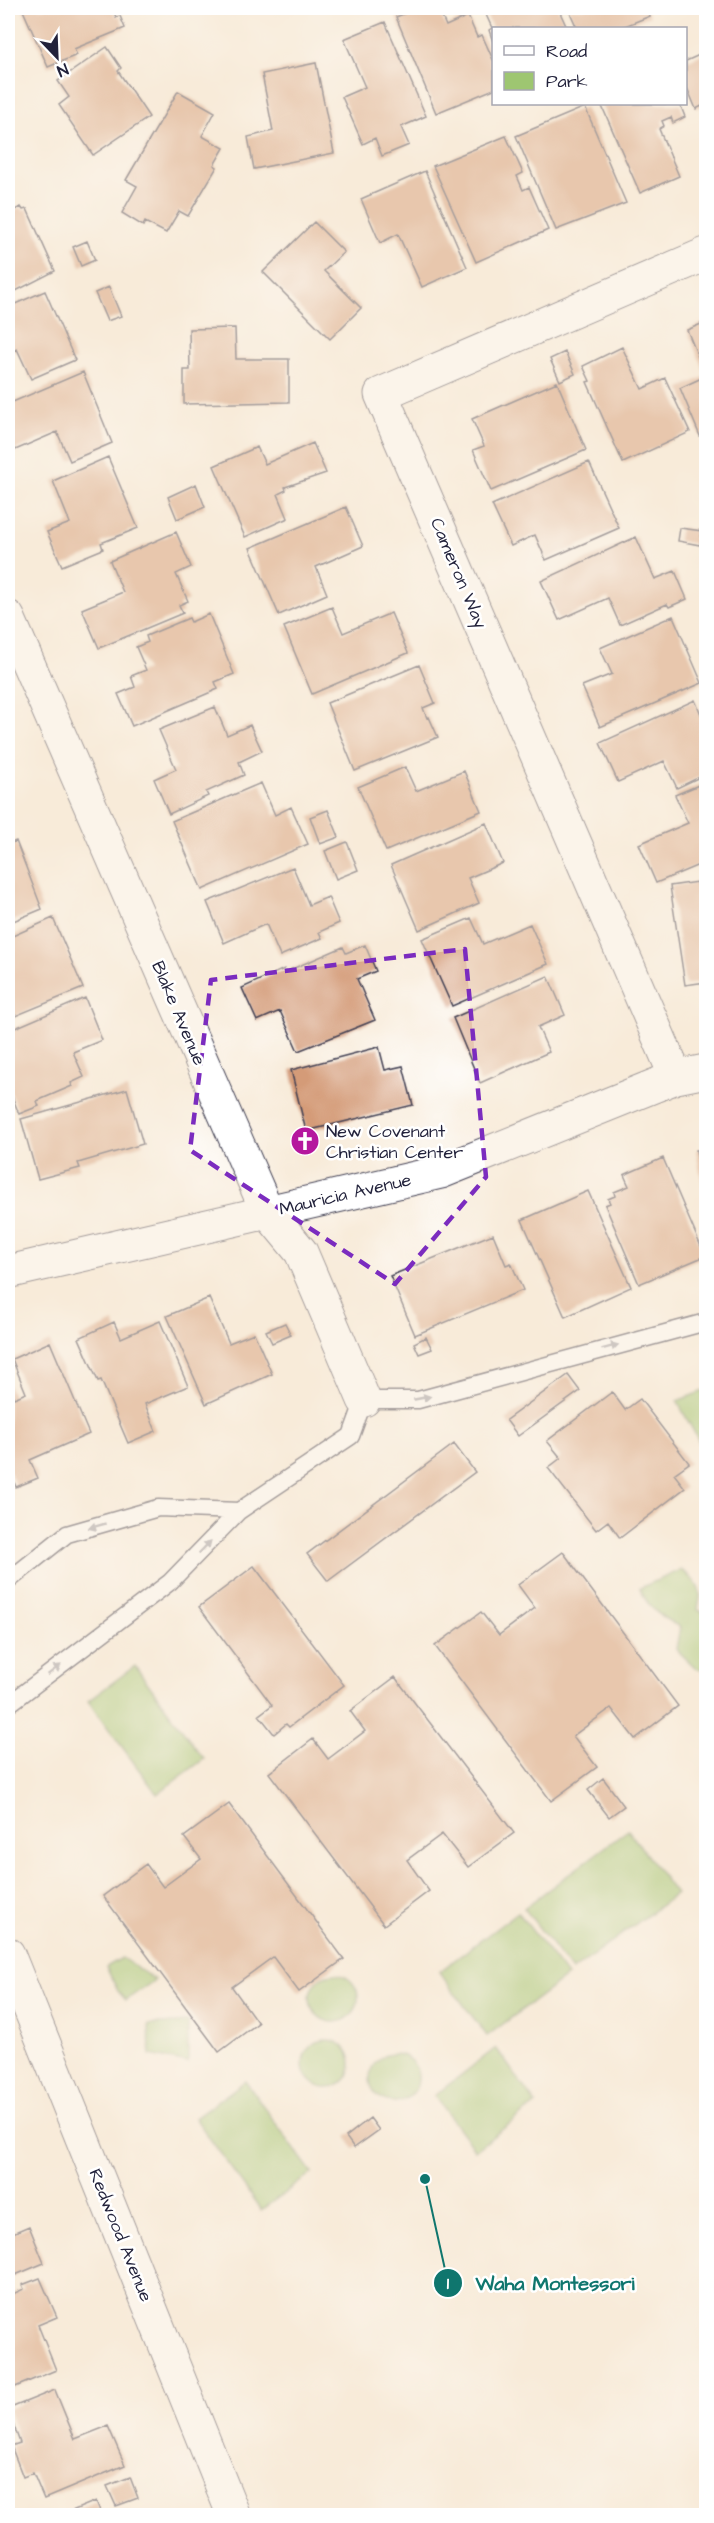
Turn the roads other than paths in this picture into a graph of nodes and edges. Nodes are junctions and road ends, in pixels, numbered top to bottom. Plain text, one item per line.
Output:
1 (706, 254) edge
2 (8, 617) edge
3 (691, 1074) edge
4 (267, 1211) junction
5 (8, 1272) edge
6 (706, 1322) edge
7 (364, 1400) junction
8 (239, 1511) junction
9 (8, 1581) edge
10 (8, 1706) edge
11 (8, 1954) edge
12 (234, 2516) edge

1 - 3 street, Cameron Way
2 - 4 street, Blake Avenue
3 - 4 street, Mauricia Avenue
4 - 5 street, Mauricia Avenue
4 - 7 street, Blake Avenue
7 -> 6 lane
7 - 8 lane
8 -> 9 lane
10 -> 8 lane
11 - 12 street, Redwood Avenue

